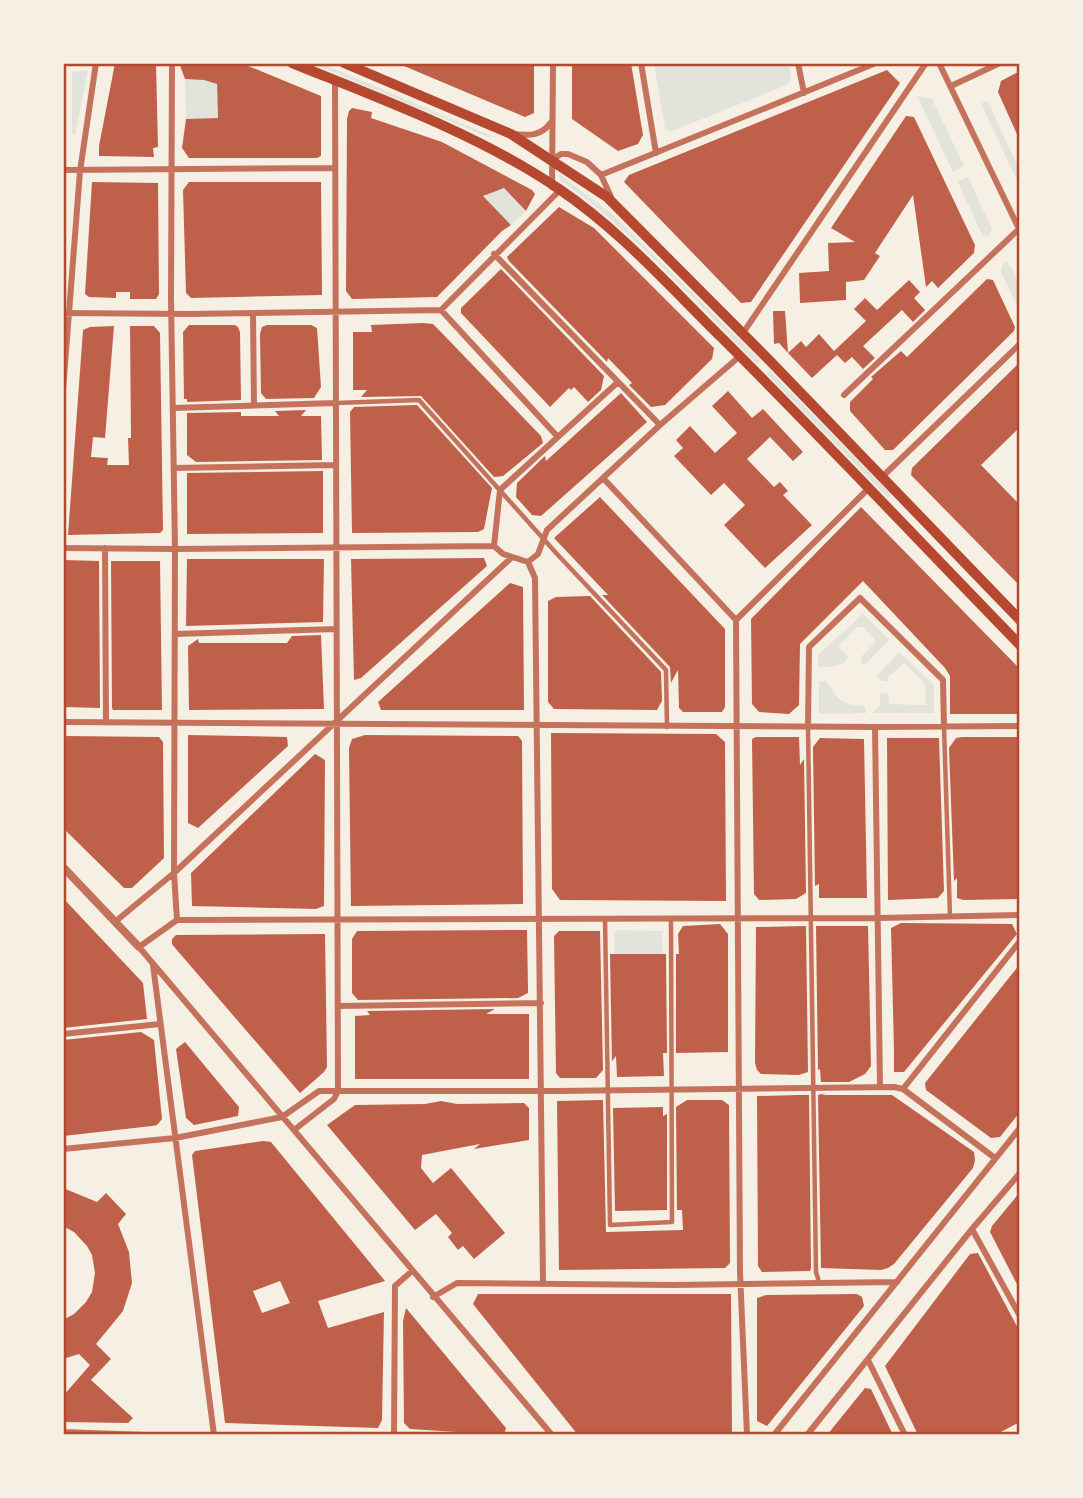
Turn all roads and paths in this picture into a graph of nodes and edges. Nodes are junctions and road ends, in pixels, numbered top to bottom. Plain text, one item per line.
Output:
1 (96, 63) edge
2 (172, 63) edge
3 (292, 63) edge
4 (344, 63) edge
5 (553, 63) edge
6 (641, 63) edge
7 (798, 63) edge
8 (876, 63) edge
9 (926, 63) edge
10 (939, 63) edge
11 (1000, 63) edge
12 (335, 80) junction
13 (951, 86) junction
14 (804, 93) junction
15 (554, 113) junction
16 (511, 134) junction
17 (656, 153) junction
18 (552, 160) junction
19 (335, 168) junction
20 (63, 170) edge
21 (173, 170) junction
22 (79, 171) junction
23 (601, 176) junction
24 (555, 190) junction
25 (615, 205) junction
26 (1020, 230) edge
27 (494, 254) junction
28 (441, 310) junction
29 (335, 312) junction
30 (254, 313) junction
31 (67, 314) edge
32 (172, 314) junction
33 (743, 333) junction
34 (1020, 344) edge
35 (740, 356) junction
36 (618, 382) junction
37 (63, 390) edge
38 (844, 396) dead end
39 (336, 403) junction
40 (254, 405) junction
41 (173, 408) junction
42 (660, 425) junction
43 (557, 436) junction
44 (336, 465) junction
45 (174, 468) junction
46 (882, 477) junction
47 (603, 478) junction
48 (870, 488) junction
49 (500, 490) junction
50 (543, 539) junction
51 (495, 546) junction
52 (336, 547) junction
53 (63, 548) edge
54 (105, 548) junction
55 (175, 549) junction
56 (511, 558) junction
57 (528, 562) junction
58 (736, 620) junction
59 (1020, 620) edge
60 (337, 629) junction
61 (175, 634) junction
62 (1020, 645) edge
63 (63, 722) edge
64 (175, 722) junction
65 (106, 723) junction
66 (337, 723) junction
67 (536, 726) junction
68 (737, 726) junction
69 (1020, 726) edge
70 (667, 727) junction
71 (808, 727) junction
72 (875, 727) junction
73 (944, 727) junction
74 (63, 867) edge
75 (174, 873) junction
76 (1020, 915) edge
77 (950, 916) junction
78 (606, 917) junction
79 (738, 917) junction
80 (538, 918) junction
81 (671, 918) junction
82 (810, 918) junction
83 (879, 918) junction
84 (177, 920) junction
85 (337, 920) junction
86 (116, 921) junction
87 (1020, 942) edge
88 (139, 947) junction
89 (153, 963) junction
90 (541, 1003) junction
91 (338, 1006) junction
92 (160, 1024) junction
93 (63, 1034) edge
94 (880, 1087) junction
95 (813, 1088) junction
96 (738, 1089) junction
97 (903, 1089) junction
98 (671, 1090) junction
99 (338, 1091) junction
100 (542, 1091) junction
101 (608, 1091) junction
102 (282, 1116) junction
103 (1020, 1128) edge
104 (294, 1130) junction
105 (174, 1138) junction
106 (63, 1149) edge
107 (995, 1158) junction
108 (1020, 1173) edge
109 (972, 1228) junction
110 (412, 1272) junction
111 (819, 1282) junction
112 (897, 1282) junction
113 (543, 1283) junction
114 (741, 1284) junction
115 (433, 1297) junction
116 (1020, 1316) edge
117 (867, 1360) junction
118 (539, 1422) junction
119 (63, 1432) edge
120 (99, 1434) edge
121 (146, 1435) edge
122 (214, 1435) edge
123 (394, 1435) edge
124 (545, 1435) edge
125 (552, 1435) edge
126 (747, 1435) edge
127 (774, 1435) edge
128 (807, 1435) edge
129 (905, 1435) edge

1 - 22 street
2 - 21 street
3 - 12 main road
4 - 16 main road
5 - 15 street
6 - 17 street
7 - 14 street
8 - 14 street
9 - 33 street
10 - 13 street
11 - 13 street
12 - 19 street
12 - 24 main road
13 - 26 street
14 - 17 street
15 - 16 street
15 - 18 street
16 - 18 main road
17 - 23 street
18 - 23 street
18 - 24 street
18 - 25 main road
19 - 21 street
19 - 29 street
20 - 22 street
21 - 22 street
21 - 32 street
22 - 31 street
23 - 25 street
24 - 27 street
24 - 35 main road
25 - 33 main road
26 - 38 street
27 - 28 street
27 - 36 street
28 - 29 street
28 - 43 street
29 - 30 street
29 - 39 street
30 - 32 street
30 - 40 street
31 - 32 street
31 - 37 street
32 - 41 street
33 - 46 main road
34 - 46 street
35 - 42 street
35 - 48 main road
36 - 42 street
36 - 43 street
39 - 40 street
39 - 44 street
39 - 49 street
40 - 41 street
41 - 45 street
42 - 47 street
43 - 49 street
44 - 45 street
44 - 52 street
45 - 55 street
46 - 59 main road
47 - 50 street
47 - 58 street
48 - 58 street
48 - 62 main road
49 - 50 street
49 - 51 street
50 - 57 street
50 - 70 street
51 - 52 street
51 - 56 street
52 - 55 street
52 - 60 street
53 - 54 street
54 - 55 street
54 - 65 street
55 - 61 street
56 - 57 street
56 - 66 street
57 - 67 street
58 - 68 street
60 - 61 street
60 - 66 street
61 - 64 street
63 - 65 street
64 - 65 street
64 - 66 street
64 - 75 street
66 - 67 street
66 - 75 street
66 - 85 street
67 - 70 street
67 - 80 street
68 - 70 street
68 - 71 street
68 - 79 street
69 - 73 street
71 - 72 street
71 - 73 street
71 - 82 street
72 - 73 street
72 - 83 street
73 - 77 street
74 - 86 street
75 - 84 street
75 - 86 street
76 - 77 street
77 - 83 street
78 - 80 street
78 - 81 street
78 - 101 street
79 - 81 street
79 - 82 street
79 - 96 street
80 - 85 street
80 - 90 street
81 - 98 street
82 - 83 street
82 - 95 street
83 - 94 street
84 - 85 street
84 - 88 street
85 - 91 street
86 - 88 street
87 - 97 street
88 - 89 street
89 - 92 street
89 - 102 street
90 - 91 street
90 - 100 street
91 - 99 street
92 - 93 street
92 - 105 street
94 - 95 street
94 - 97 street
95 - 96 street
95 - 111 street
96 - 98 street
96 - 114 street
97 - 107 street
98 - 101 street
98 - 101 street
99 - 100 street
99 - 102 street
99 - 104 street
100 - 101 street
100 - 113 street
102 - 104 street
102 - 105 street
103 - 107 street
104 - 110 street
105 - 106 street
105 - 122 street
107 - 112 street
108 - 109 street
109 - 116 street
109 - 117 street
110 - 115 street
110 - 123 street
111 - 112 street
111 - 114 street
112 - 127 street
113 - 114 street
113 - 115 street
114 - 126 street
115 - 118 street
117 - 128 street
117 - 129 street
118 - 124 street
118 - 125 street
119 - 120 street
120 - 121 street

